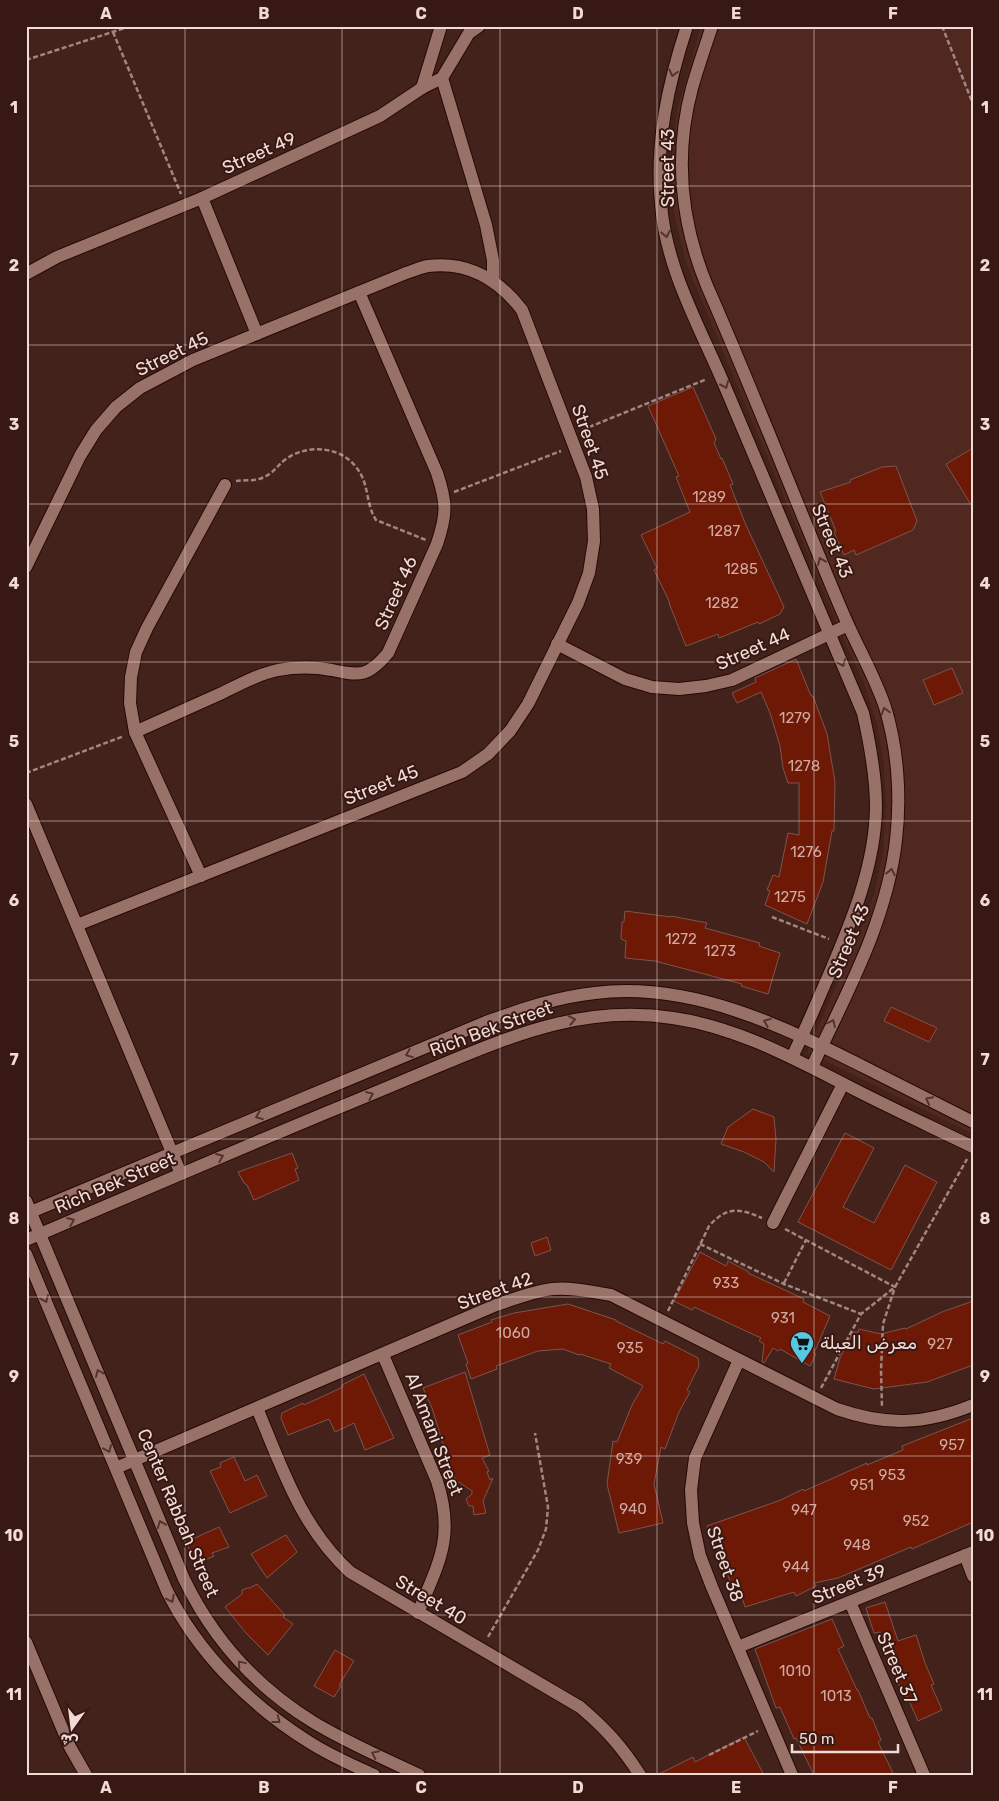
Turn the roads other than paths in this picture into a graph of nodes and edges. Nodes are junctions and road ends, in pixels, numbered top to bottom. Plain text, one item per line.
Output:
1 (441, 26) edge
2 (479, 26) edge
3 (687, 26) edge
4 (712, 26) edge
5 (442, 78) junction
6 (422, 88) junction
7 (202, 198) junction
8 (26, 274) edge
9 (493, 281) junction
10 (359, 292) junction
11 (257, 334) junction
12 (225, 485) road end
13 (29, 552) edge
14 (26, 567) edge
15 (848, 625) junction
16 (830, 633) junction
17 (557, 644) junction
18 (134, 732) junction
19 (26, 804) edge
20 (201, 876) junction
21 (77, 925) junction
22 (802, 1036) junction
23 (822, 1046) junction
24 (792, 1057) junction
25 (812, 1067) junction
26 (843, 1084) junction
27 (973, 1122) edge
28 (172, 1152) junction
29 (970, 1152) edge
30 (181, 1174) junction
31 (28, 1209) edge
32 (773, 1223) road end
33 (41, 1234) junction
34 (26, 1240) edge
35 (26, 1254) edge
36 (383, 1355) junction
37 (739, 1360) junction
38 (973, 1405) edge
39 (257, 1408) junction
40 (135, 1459) junction
41 (116, 1468) junction
42 (969, 1554) edge
43 (973, 1576) edge
44 (850, 1602) junction
45 (418, 1613) junction
46 (26, 1642) edge
47 (738, 1647) junction
48 (86, 1775) edge
49 (374, 1775) edge
50 (419, 1775) edge
51 (640, 1775) edge
52 (792, 1775) edge
53 (924, 1775) edge

1 - 6 street
2 - 5 street
3 -> 16 street, Street 43
15 -> 4 street, Street 43
5 - 6 street, Street 49
5 - 9 street
6 - 7 street, Street 49
7 - 8 street, Street 49
7 - 11 street
9 - 10 street, Street 45
9 - 17 street, Street 45
10 - 11 street, Street 45
10 - 18 street, Street 46
11 - 13 street, Street 45
12 - 18 street
13 - 14 street, Street 45
15 - 16 street, Street 44
23 -> 15 street, Street 43
16 - 17 street, Street 44
16 -> 22 street, Street 43
17 - 20 street, Street 45
18 - 20 street
19 - 21 street
20 - 21 street, Street 45
21 - 28 street
22 - 23 street, Rich Bek Street
22 - 24 street, Street 43
22 -> 28 street, Rich Bek Street
23 - 25 street, Street 43
27 -> 23 street, Rich Bek Street
24 - 25 street, Rich Bek Street
30 -> 24 street, Rich Bek Street
25 - 26 street, Rich Bek Street
26 - 29 street, Rich Bek Street
26 - 32 street
28 - 30 street
28 - 31 street, Rich Bek Street
33 -> 30 street, Rich Bek Street
31 - 33 street, Center Rabbah Street
33 - 34 street, Rich Bek Street
40 -> 33 street, Center Rabbah Street
35 -> 41 street
36 - 37 street, Street 42
36 - 39 street, Street 42
36 - 45 street, Al Amani Street
37 - 38 street, Street 42
37 - 47 street, Street 38
39 - 40 street, Street 42
39 - 45 street, Street 40
40 - 41 street, Street 42
50 -> 40 street, Center Rabbah Street
41 -> 49 street
42 - 43 street
42 - 44 street, Street 39
44 - 47 street, Street 39
44 - 53 street, Street 37
45 - 51 street, Street 40
46 - 48 street
47 - 52 street, Street 38

